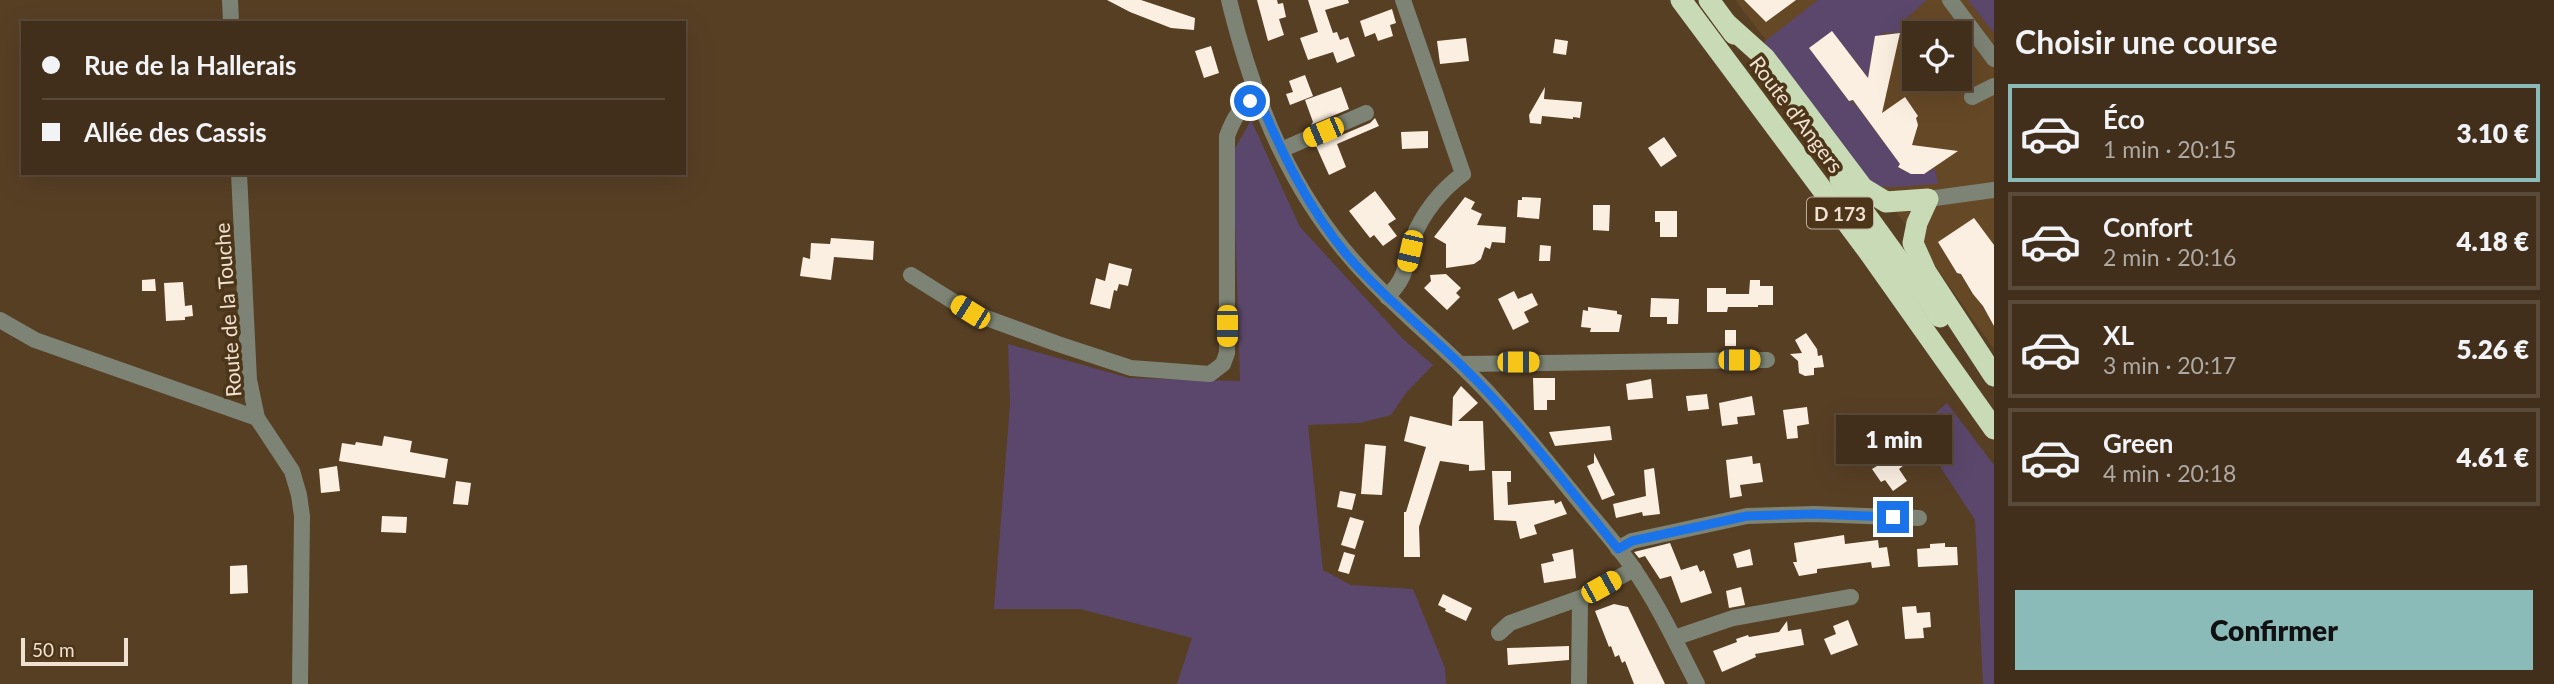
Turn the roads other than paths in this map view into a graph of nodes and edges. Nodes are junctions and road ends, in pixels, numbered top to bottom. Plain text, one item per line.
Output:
1 (230, 0) edge
2 (1229, 0) edge
3 (1403, 0) edge
4 (1681, 0) edge
5 (1709, 0) edge
6 (1950, 0) edge
7 (231, 21) edge
8 (1726, 23) junction
9 (1994, 59) edge
10 (1994, 86) edge
11 (1258, 97) junction
12 (1972, 97) dead end
13 (1366, 113) dead end
14 (1280, 150) junction
15 (239, 175) edge
16 (1994, 190) edge
17 (1928, 199) junction
18 (911, 275) dead end
19 (1387, 297) junction
20 (0, 320) edge
21 (1767, 360) dead end
22 (1460, 364) junction
23 (1994, 376) edge
24 (1994, 393) edge
25 (257, 418) junction
26 (1994, 429) edge
27 (1919, 518) dead end
28 (1618, 549) junction
29 (1633, 569) junction
30 (1583, 597) junction
31 (1851, 597) dead end
32 (1499, 633) dead end
33 (1674, 638) junction
34 (300, 684) edge
35 (1579, 684) edge
36 (1696, 684) edge

1 - 7 street
2 - 11 street
3 - 19 street
4 - 26 highway, Route d'Angers / D 173
5 - 8 highway, Route d'Angers / D 173
6 - 9 street
8 - 17 highway
8 - 24 highway, Route d'Angers / D 173
10 - 12 street
11 - 14 street
11 - 18 street
13 - 14 street
14 - 19 street
15 - 25 street, Route de la Touche
16 - 17 street
17 - 23 highway
19 - 22 street
20 - 25 street
21 - 22 street
22 - 28 street
25 - 34 street, Route de la Touche
27 - 28 street
28 - 29 street
29 - 30 street
29 - 33 street
30 - 32 street
30 - 35 street
31 - 33 street
33 - 36 street

